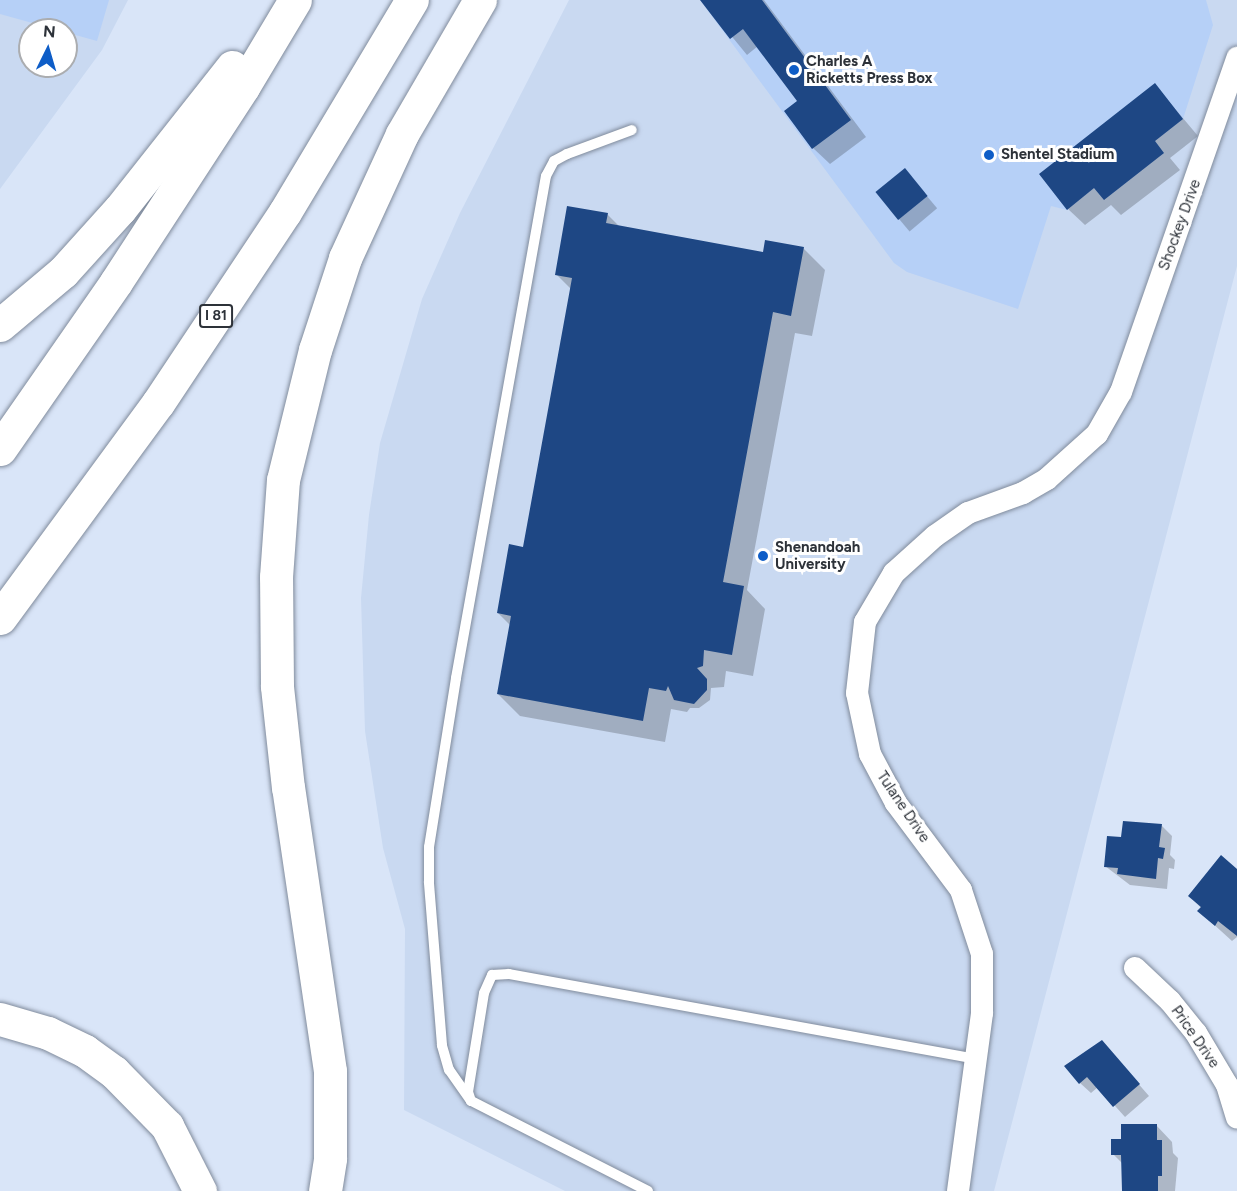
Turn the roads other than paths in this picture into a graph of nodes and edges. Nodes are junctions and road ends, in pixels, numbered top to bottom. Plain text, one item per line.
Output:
1 (280, 0) edge
2 (295, 0) edge
3 (412, 0) edge
4 (480, 0) edge
5 (1237, 58) edge
6 (632, 130) dead end
7 (0, 326) edge
8 (1121, 392) joint
9 (0, 449) edge
10 (0, 618) edge
11 (1136, 968) dead end
12 (0, 1019) edge
13 (976, 1059) junction
14 (471, 1101) junction
15 (1237, 1117) edge
16 (200, 1191) edge
17 (325, 1191) edge
18 (648, 1191) edge
19 (958, 1191) edge

1 - 7 highway
2 - 9 highway
3 - 10 highway, I 81
4 - 17 highway
5 - 8 street, Shockey Drive
6 - 14 lane
8 - 13 street, Tulane Drive
11 - 15 street, Price Drive
12 - 16 highway
13 - 14 lane
13 - 19 street, Tulane Drive
14 - 18 lane

